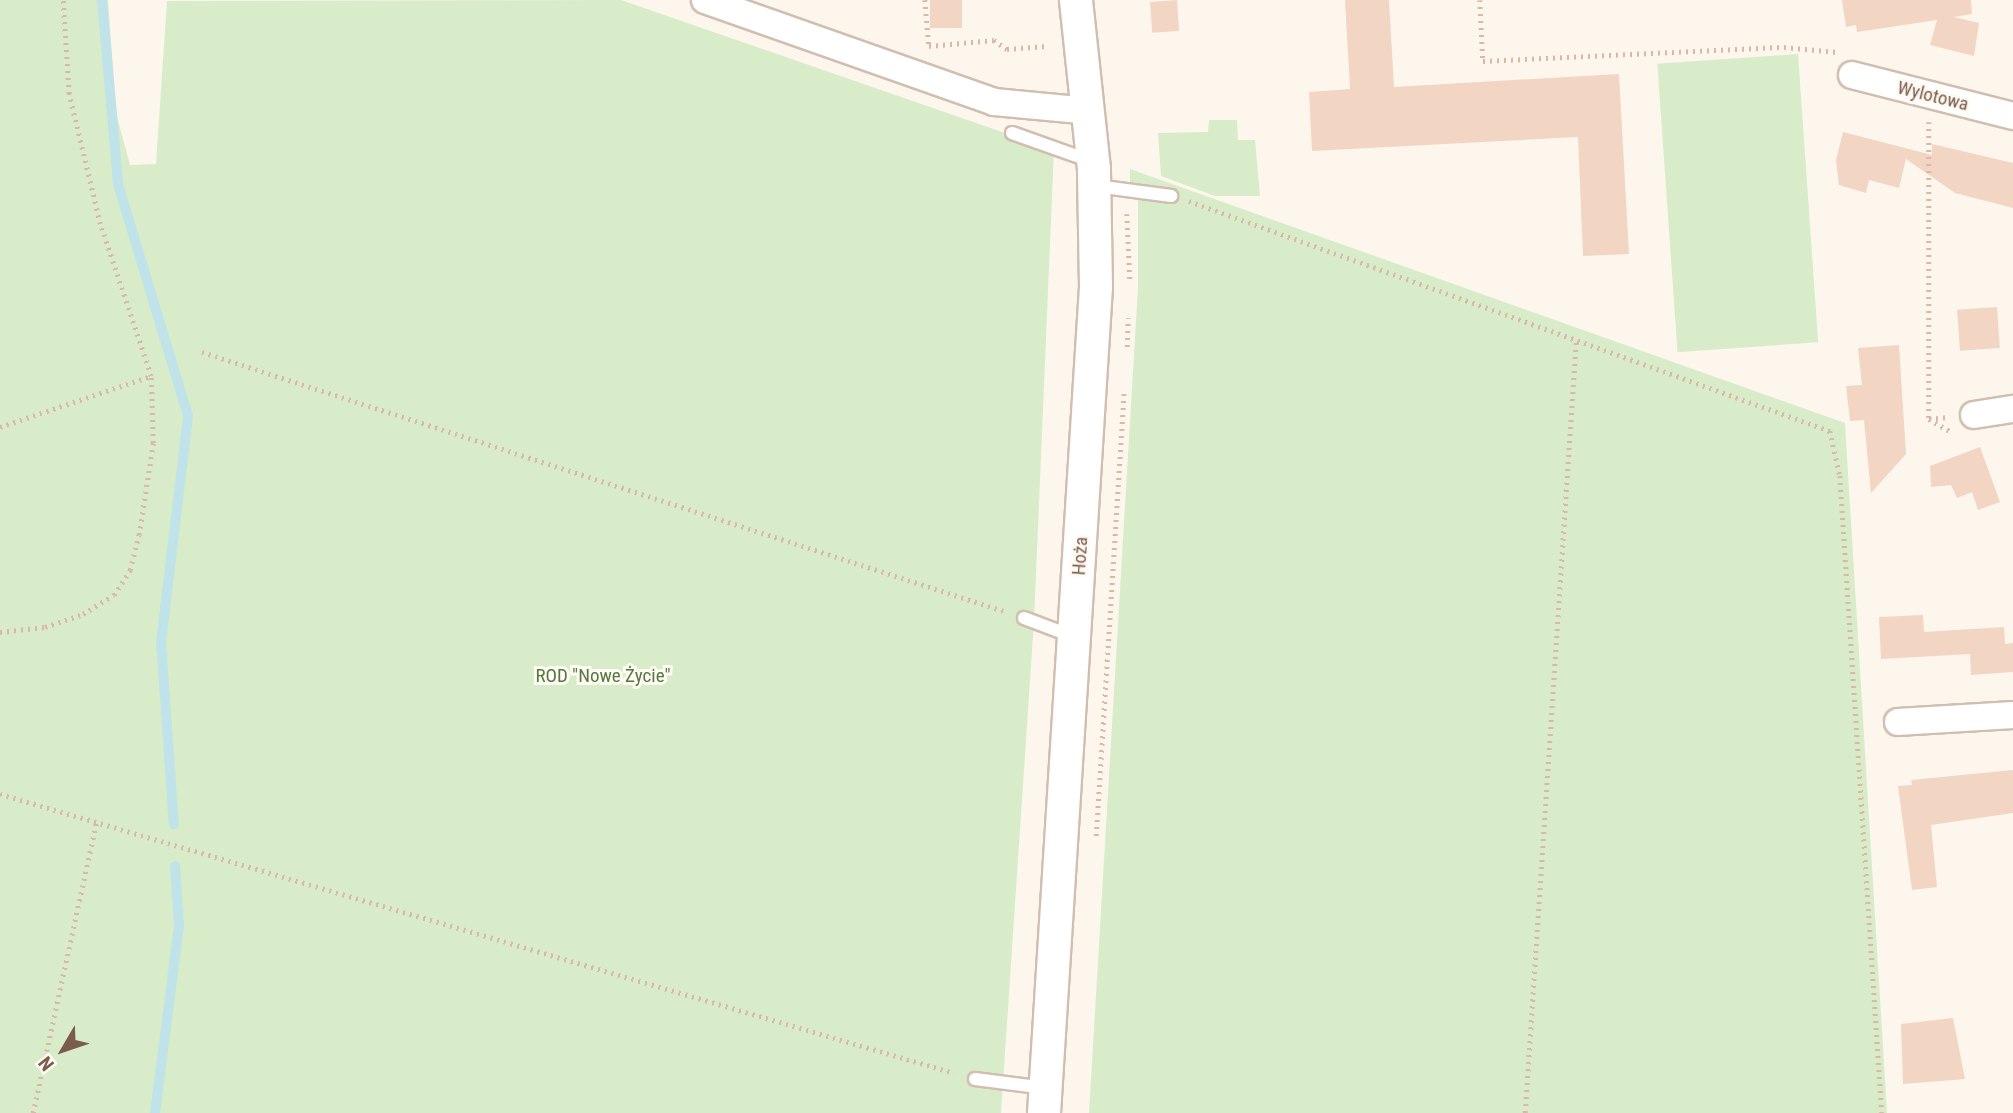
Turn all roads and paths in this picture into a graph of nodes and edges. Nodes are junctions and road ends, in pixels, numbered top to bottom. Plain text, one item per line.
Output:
1 (63, 0) edge
2 (705, 0) edge
3 (925, 0) edge
4 (1076, 0) edge
5 (1480, 0) edge
6 (1817, 48) dead end
7 (1049, 58) dead end
8 (1852, 75) dead end
9 (1934, 96) junction
10 (1089, 111) junction
11 (2013, 116) edge
12 (1012, 133) dead end
13 (1095, 174) junction
14 (1171, 196) joint
15 (1576, 342) junction
16 (202, 352) dead end
17 (151, 376) junction
18 (2013, 409) edge
19 (1974, 415) joint
20 (0, 427) edge
21 (1024, 618) joint
22 (0, 632) edge
23 (1075, 637) junction
24 (2013, 715) edge
25 (1898, 722) dead end
26 (0, 794) edge
27 (96, 822) junction
28 (975, 1079) joint
29 (1045, 1100) edge
30 (33, 1113) edge
31 (1525, 1113) edge
32 (1882, 1113) edge

1 - 17 path
2 - 10 street
3 - 7 path
4 - 10 street, Hoża
5 - 6 path
8 - 9 street, Wylotowa
9 - 11 street, Wylotowa
9 - 19 path
10 - 13 street, Hoża
12 - 13 lane
13 - 14 lane
13 - 23 street, Hoża
14 - 15 path
15 - 31 path
15 - 32 path
16 - 21 path
17 - 20 path
17 - 22 path
18 - 19 street
21 - 23 lane
23 - 29 street, Hoża
24 - 25 street
26 - 27 path
27 - 28 path
27 - 30 path
28 - 29 lane

